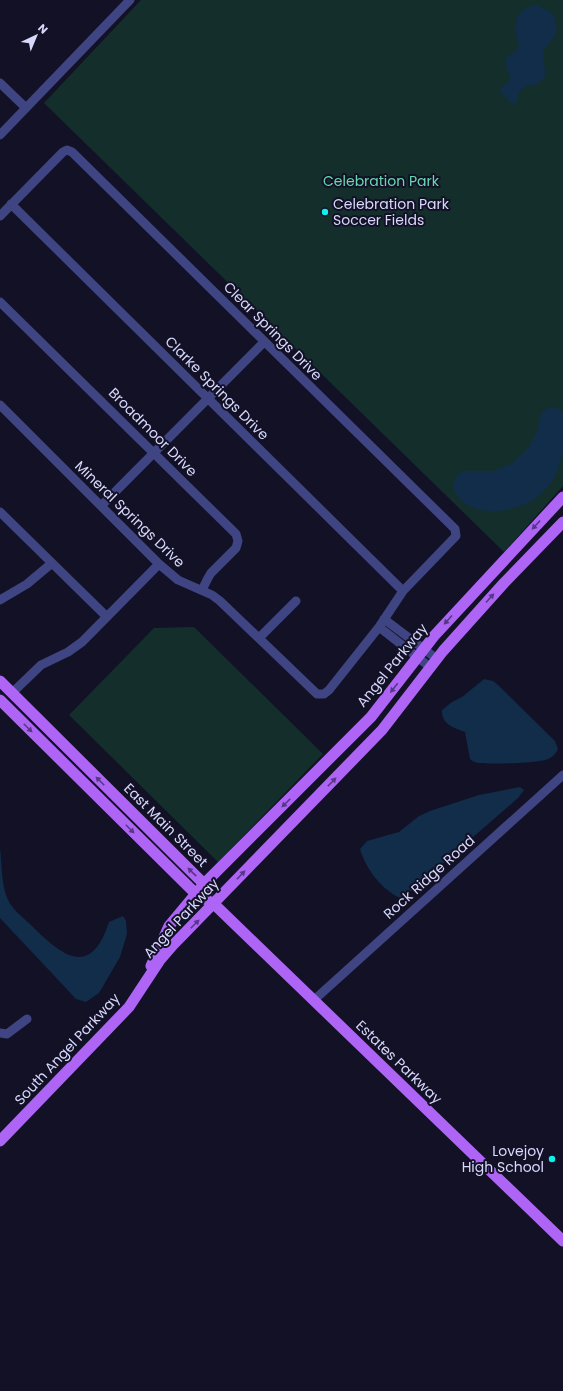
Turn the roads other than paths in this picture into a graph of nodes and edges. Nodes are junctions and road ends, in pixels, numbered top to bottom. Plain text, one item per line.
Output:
1 (130, 0) edge
2 (0, 83) edge
3 (26, 108) junction
4 (0, 135) edge
5 (11, 204) junction
6 (0, 216) edge
7 (0, 302) edge
8 (264, 342) junction
9 (208, 398) junction
10 (0, 405) edge
11 (154, 453) junction
12 (563, 497) edge
13 (101, 506) junction
14 (0, 512) edge
15 (563, 522) edge
16 (52, 563) junction
17 (159, 564) junction
18 (202, 590) junction
19 (403, 591) junction
20 (0, 600) edge
21 (296, 601) dead end
22 (107, 617) junction
23 (384, 619) junction
24 (379, 627) junction
25 (259, 638) junction
26 (420, 653) junction
27 (433, 663) junction
28 (0, 681) edge
29 (12, 693) junction
30 (1, 703) edge
31 (563, 775) edge
32 (99, 799) junction
33 (149, 829) junction
34 (204, 884) junction
35 (196, 894) junction
36 (214, 904) junction
37 (138, 994) junction
38 (314, 1000) junction
39 (27, 1019) dead end
40 (0, 1033) edge
41 (0, 1141) edge
42 (563, 1241) edge

1 - 3 street
2 - 3 street
3 - 4 street
5 - 6 street
5 - 8 street, Clear Springs Drive
5 - 9 street, Clarke Springs Drive
7 - 11 street, Broadmoor Drive
8 - 9 street
8 - 19 street, Clear Springs Drive
9 - 11 street
9 - 19 street, Clarke Springs Drive
10 - 13 street, Mineral Springs Drive
11 - 13 street
11 - 18 street, Broadmoor Drive
12 -> 26 main road, Angel Parkway
13 - 17 street, Mineral Springs Drive
14 - 16 street
27 -> 15 main road, Angel Parkway
16 - 20 street
16 - 22 street
17 - 18 street, Mineral Springs Drive
17 - 22 street
18 - 25 street, Mineral Springs Drive
19 - 23 street
21 - 25 street
22 - 29 street
23 - 24 street
23 - 26 street
24 - 25 street, Mineral Springs Drive
24 - 26 street
26 - 27 street
26 -> 34 main road, Angel Parkway
36 -> 27 main road, Angel Parkway
28 - 29 main road, East Main Street
29 - 30 main road
33 -> 29 main road, East Main Street
30 -> 32 main road, East Main Street
31 - 38 street, Rock Ridge Road
32 - 33 main road
32 -> 35 main road, East Main Street
34 -> 33 main road, East Main Street
34 - 35 main road, Angel Parkway
34 - 36 main road, East Main Street
35 - 36 main road, East Main Street
35 - 37 main road, Angel Parkway
37 -> 36 main road, Angel Parkway
36 - 38 main road, Estates Parkway
37 - 41 main road, South Angel Parkway
38 - 42 main road, Estates Parkway
39 - 40 street

